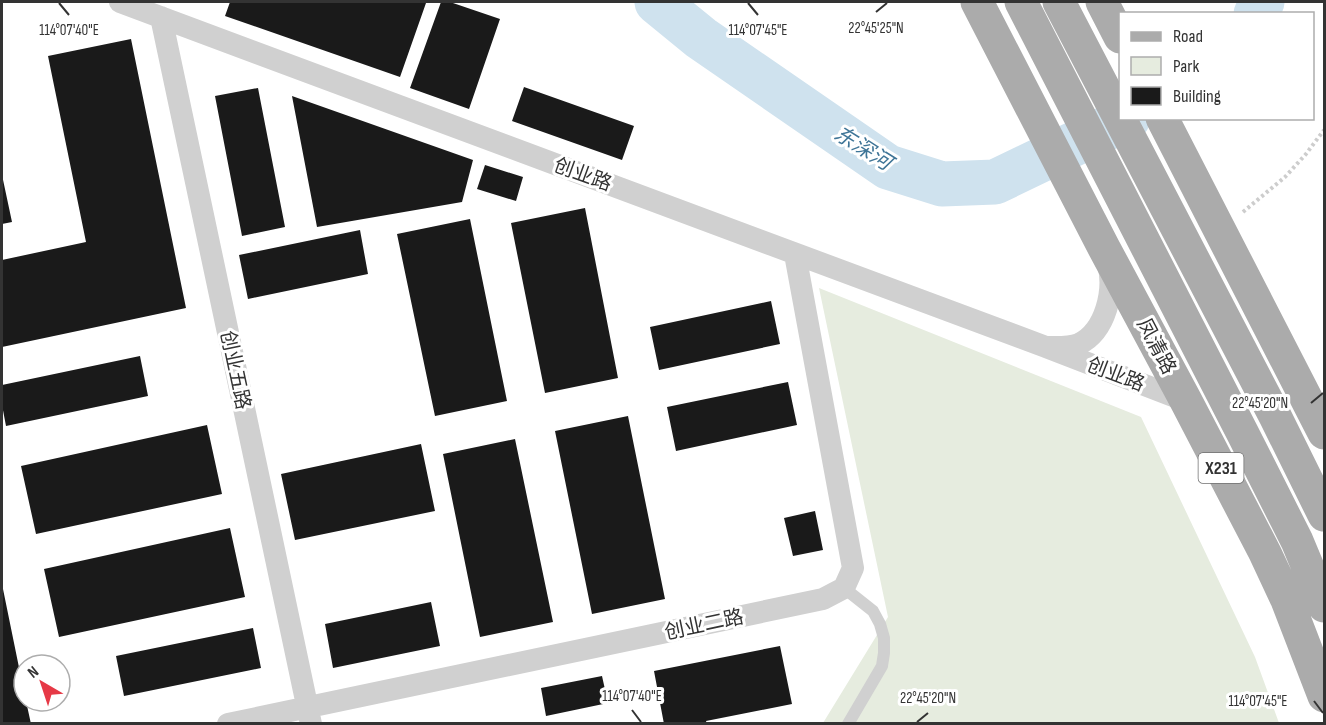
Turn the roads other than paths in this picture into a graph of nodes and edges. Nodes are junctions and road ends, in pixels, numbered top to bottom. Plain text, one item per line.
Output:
1 (120, 2) edge
2 (977, 2) edge
3 (1021, 2) edge
4 (1059, 2) edge
5 (1102, 2) edge
6 (161, 17) junction
7 (1119, 35) edge
8 (1119, 117) edge
9 (1121, 120) edge
10 (1163, 120) edge
11 (1104, 248) junction
12 (795, 254) junction
13 (1046, 347) junction
14 (1186, 401) junction
15 (1324, 433) edge
16 (1324, 515) edge
17 (844, 588) junction
18 (1324, 606) edge
19 (1324, 696) edge
20 (309, 715) edge
21 (228, 723) edge
22 (848, 723) edge

1 - 6 street, 创业路
2 - 11 main road, 凤清路 / X231
3 - 18 main road, 凤清路 / X231
4 - 8 main road
5 - 7 main road
6 - 12 street, 创业路
6 - 20 street, 创业五路
9 - 16 main road
10 - 15 main road
11 - 13 street, 创业路
11 - 14 main road, 凤清路 / X231
12 - 13 street, 创业路
12 - 17 street
13 - 14 street, 创业路
14 - 19 main road, 凤清路 / X231
17 - 20 street, 创业二路
17 - 22 lane
20 - 21 street, 创业二路

